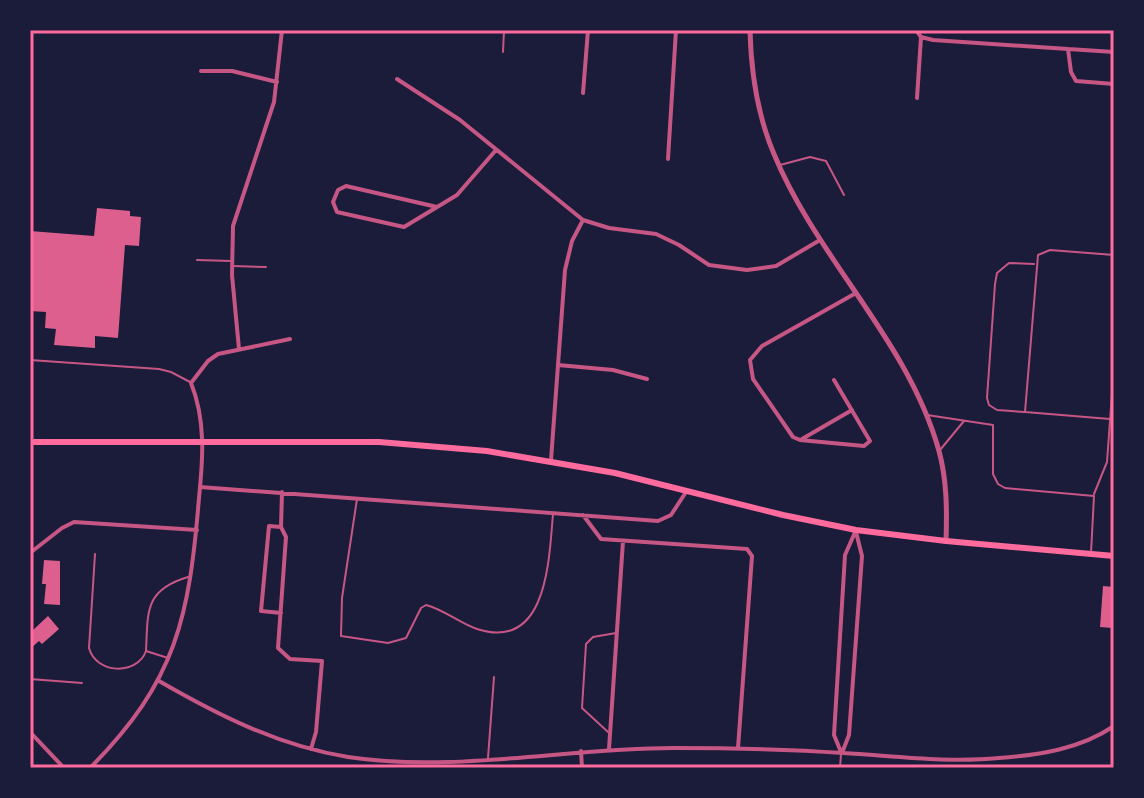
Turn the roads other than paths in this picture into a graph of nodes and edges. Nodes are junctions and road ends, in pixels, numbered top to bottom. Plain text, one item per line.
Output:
1 (282, 30) edge
2 (504, 30) edge
3 (588, 30) edge
4 (676, 30) edge
5 (750, 30) edge
6 (916, 30) edge
7 (921, 37) junction
8 (1068, 49) junction
9 (503, 52) dead end
10 (1114, 52) edge
11 (201, 71) dead end
12 (397, 79) dead end
13 (277, 82) junction
14 (1114, 84) edge
15 (583, 93) dead end
16 (917, 98) dead end
17 (496, 150) junction
18 (668, 159) dead end
19 (779, 166) junction
20 (844, 195) dead end
21 (437, 207) junction
22 (583, 220) junction
23 (820, 240) junction
24 (1114, 255) edge
25 (197, 260) dead end
26 (232, 264) junction
27 (1036, 264) junction
28 (266, 267) dead end
29 (856, 293) junction
30 (290, 339) dead end
31 (239, 349) junction
32 (30, 360) edge
33 (558, 365) junction
34 (1114, 366) edge
35 (647, 379) dead end
36 (834, 380) dead end
37 (191, 383) junction
38 (852, 410) junction
39 (1025, 412) junction
40 (926, 414) junction
41 (1110, 419) junction
42 (965, 420) junction
43 (800, 440) junction
44 (30, 442) edge
45 (203, 442) junction
46 (939, 451) junction
47 (551, 460) junction
48 (200, 487) junction
49 (687, 491) junction
50 (282, 492) junction
51 (1094, 496) junction
52 (357, 498) junction
53 (553, 512) junction
54 (583, 515) junction
55 (281, 527) junction
56 (197, 530) junction
57 (856, 530) junction
58 (623, 541) junction
59 (946, 541) junction
60 (30, 553) edge
61 (95, 554) dead end
62 (1091, 554) junction
63 (1114, 556) edge
64 (192, 576) junction
65 (281, 613) junction
66 (617, 633) junction
67 (146, 651) junction
68 (169, 658) junction
69 (494, 677) dead end
70 (30, 679) edge
71 (159, 681) junction
72 (82, 683) dead end
73 (1114, 726) edge
74 (30, 732) edge
75 (608, 732) junction
76 (609, 749) junction
77 (738, 749) junction
78 (311, 750) junction
79 (581, 751) junction
80 (841, 753) junction
81 (488, 759) junction
82 (64, 768) edge
83 (90, 768) edge
84 (582, 768) edge
85 (840, 768) edge

1 - 13 street
2 - 9 lane
3 - 15 street
4 - 18 street
5 - 19 street
6 - 7 street
7 - 8 street
7 - 16 street
8 - 10 street
8 - 14 street
11 - 13 street
12 - 17 street
13 - 26 street
17 - 21 street
17 - 22 street
19 - 20 lane
19 - 23 street
21 - 21 street
22 - 23 street
22 - 33 street
23 - 29 street
24 - 27 lane
25 - 26 lane
26 - 28 lane
26 - 31 street
27 - 39 lane
27 - 39 lane
29 - 40 street
29 - 43 street
30 - 31 street
31 - 37 street
32 - 37 lane
33 - 35 street
33 - 47 street
34 - 41 lane
36 - 38 street
37 - 45 street
38 - 43 street
38 - 43 street
39 - 41 lane
40 - 42 lane
40 - 46 street
41 - 51 lane
42 - 46 lane
42 - 51 lane
44 - 45 main road
45 - 47 main road
45 - 48 street
46 - 59 street
47 - 49 main road
48 - 50 street
48 - 56 street
49 - 54 street
49 - 57 main road
50 - 52 street
50 - 55 street
51 - 62 lane
52 - 53 street
52 - 53 lane
53 - 54 street
54 - 58 street
55 - 65 street
55 - 65 street
56 - 60 street
56 - 64 street
57 - 59 main road
57 - 80 street
57 - 80 street
58 - 66 street
58 - 77 street
59 - 62 main road
61 - 67 lane
62 - 63 main road
64 - 67 lane
64 - 68 street
65 - 78 street
66 - 75 street
66 - 75 lane
67 - 68 lane
68 - 71 street
69 - 81 lane
70 - 72 lane
71 - 78 street
71 - 83 street
73 - 80 street
74 - 82 street
75 - 76 street
76 - 77 street
76 - 79 street
77 - 80 street
78 - 81 street
79 - 81 street
79 - 84 street
80 - 85 lane

